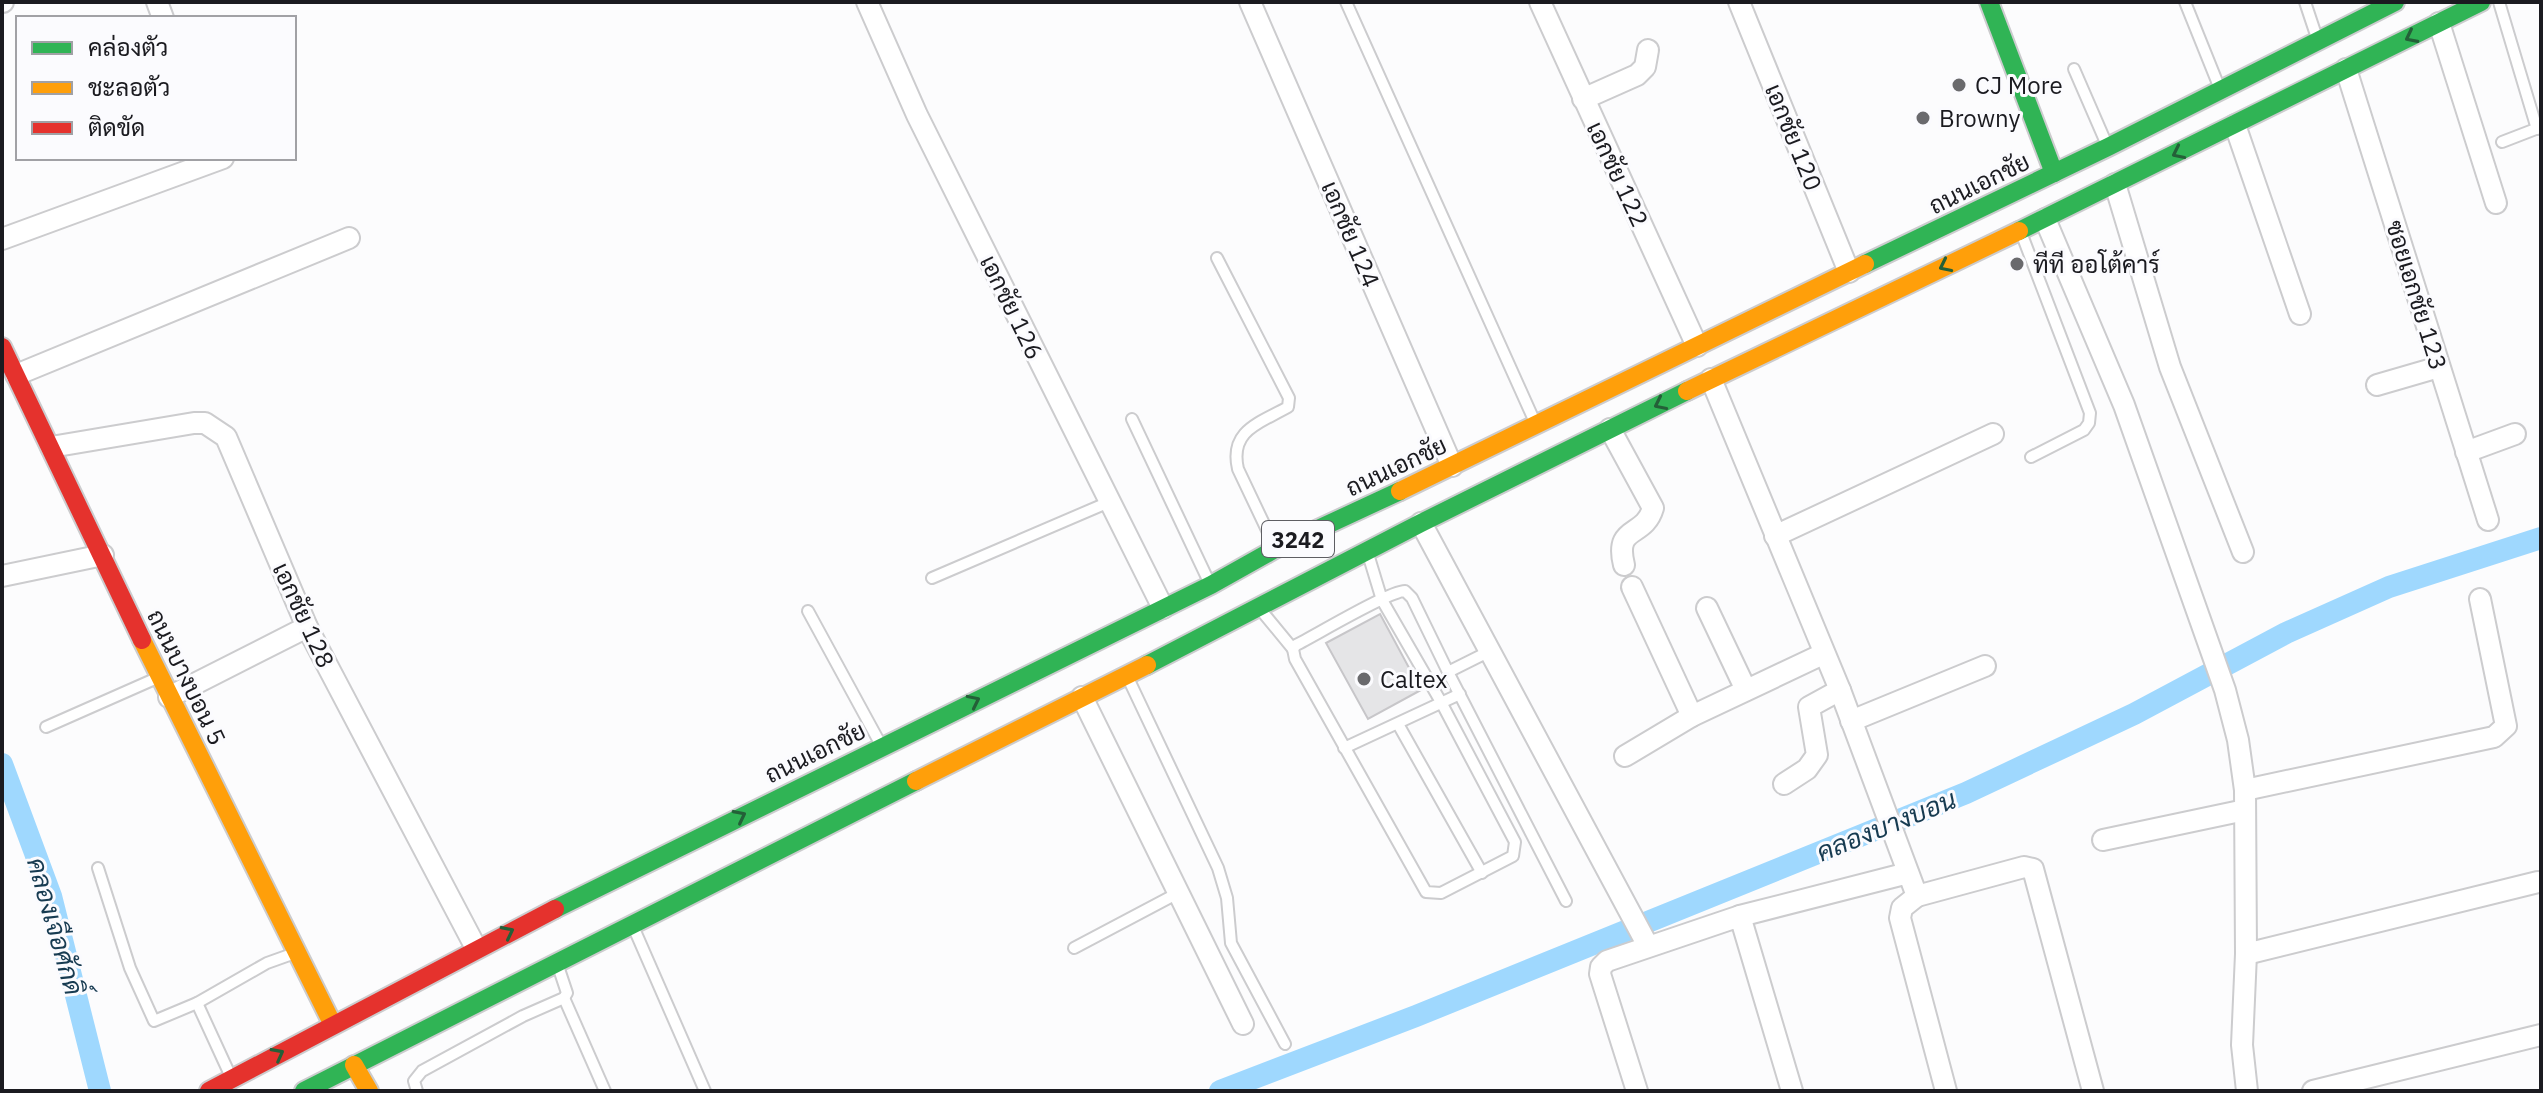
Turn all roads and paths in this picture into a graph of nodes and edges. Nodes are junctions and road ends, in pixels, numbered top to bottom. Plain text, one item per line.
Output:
1 (867, 2) edge
2 (1250, 2) edge
3 (1346, 2) edge
4 (1540, 2) edge
5 (1739, 2) edge
6 (1989, 2) edge
7 (2185, 2) edge
8 (2305, 2) edge
9 (2481, 2) edge
10 (2499, 2) edge
11 (2387, 4) edge
12 (2439, 23) junction
13 (2318, 40) junction
14 (1648, 50) dead end
15 (2074, 69) dead end
16 (2346, 69) junction
17 (2221, 90) junction
18 (1583, 99) junction
19 (2235, 125) junction
20 (2539, 128) edge
21 (2502, 142) dead end
22 (2108, 147) junction
23 (218, 160) edge
24 (2054, 173) junction
25 (2115, 184) junction
26 (2496, 203) dead end
27 (2045, 219) junction
28 (2019, 230) junction
29 (349, 238) dead end
30 (2, 239) edge
31 (1217, 258) dead end
32 (1849, 272) junction
33 (2300, 314) dead end
34 (1697, 346) junction
35 (2, 347) edge
36 (2439, 367) junction
37 (16, 375) junction
38 (1711, 379) junction
39 (2377, 385) dead end
40 (1132, 419) dead end
41 (1535, 423) junction
42 (1610, 429) junction
43 (1993, 434) dead end
44 (2515, 434) dead end
45 (51, 447) junction
46 (2466, 452) junction
47 (2031, 457) dead end
48 (1452, 466) junction
49 (1109, 502) junction
50 (2488, 520) dead end
51 (1421, 523) junction
52 (1775, 536) junction
53 (1275, 549) junction
54 (1367, 551) junction
55 (2243, 552) dead end
56 (103, 555) junction
57 (1624, 565) dead end
58 (2, 576) edge
59 (932, 578) dead end
60 (1211, 585) junction
61 (1632, 587) dead end
62 (2480, 599) dead end
63 (1382, 600) junction
64 (1259, 607) junction
65 (1163, 608) junction
66 (1707, 608) dead end
67 (808, 611) dead end
68 (307, 627) junction
69 (1293, 649) junction
70 (1490, 651) junction
71 (1823, 654) junction
72 (1985, 666) dead end
73 (1448, 672) junction
74 (1127, 676) junction
75 (159, 677) junction
76 (1746, 690) junction
77 (1840, 690) junction
78 (1460, 694) junction
79 (169, 697) junction
80 (1082, 697) junction
81 (1441, 702) junction
82 (1692, 716) junction
83 (1851, 721) junction
84 (1398, 724) junction
85 (46, 727) dead end
86 (882, 746) junction
87 (1344, 748) junction
88 (1625, 756) dead end
89 (1784, 784) dead end
90 (826, 799) junction
91 (2245, 800) junction
92 (2103, 840) dead end
93 (98, 868) dead end
94 (1482, 873) junction
95 (1908, 873) junction
96 (2538, 882) dead end
97 (1178, 893) junction
98 (1917, 896) junction
99 (1566, 901) dead end
100 (1740, 916) junction
101 (632, 923) junction
102 (1644, 939) junction
103 (476, 948) junction
104 (1074, 948) dead end
105 (296, 952) junction
106 (2246, 954) junction
107 (556, 962) junction
108 (564, 998) junction
109 (197, 1003) junction
110 (1243, 1024) dead end
111 (2541, 1035) edge
112 (1285, 1044) dead end
113 (344, 1045) junction
114 (232, 1079) junction
115 (209, 1091) edge
116 (304, 1091) edge
117 (369, 1091) edge
118 (417, 1091) edge
119 (605, 1091) edge
120 (705, 1091) edge
121 (1637, 1091) edge
122 (1792, 1091) edge
123 (1946, 1091) edge
124 (2093, 1091) edge
125 (2247, 1091) edge
126 (2313, 1091) edge

1 - 49 street, เอกชัย 126
2 - 48 street, เอกชัย 124
3 - 41 lane
4 - 18 street, เอกชัย 122
5 - 32 street, เอกชัย 120
6 - 24 main road
7 - 17 lane
8 - 13 lane
9 - 12 main road, ถนนเอกชัย / 3242
10 - 20 lane
11 - 13 main road, ถนนเอกชัย / 3242
12 -> 16 main road, ถนนเอกชัย / 3242
12 - 26 street
13 - 17 main road, ถนนเอกชัย / 3242
14 - 18 street
15 - 22 lane
16 - 19 main road, ถนนเอกชัย / 3242
16 - 36 street, ซอยเอกชัย 123
17 - 22 main road, ถนนเอกชัย / 3242
18 - 34 street, เอกชัย 122
19 -> 25 main road, ถนนเอกชัย / 3242
19 - 33 street
20 - 21 lane
22 - 24 main road, ถนนเอกชัย / 3242
23 - 30 street
24 - 32 main road, ถนนเอกชัย / 3242
25 - 27 main road, ถนนเอกชัย / 3242
25 - 55 street
27 - 28 main road, ถนนเอกชัย / 3242
27 - 91 street
28 -> 38 main road, ถนนเอกชัย / 3242
28 - 47 lane
29 - 37 street
31 - 53 lane
32 - 34 main road, ถนนเอกชัย / 3242
34 - 41 main road, ถนนเอกชัย / 3242
35 - 37 main road, ถนนบางบอน 5
36 - 39 street
36 - 46 street, ซอยเอกชัย 123
37 - 45 main road, ถนนบางบอน 5
38 -> 42 main road, ถนนเอกชัย / 3242
38 - 52 street
40 - 60 lane
41 - 48 main road, ถนนเอกชัย / 3242
42 - 51 main road, ถนนเอกชัย / 3242
42 - 57 street
43 - 52 street
44 - 46 street
45 - 56 main road, ถนนบางบอน 5
45 - 68 street, เอกชัย 128
46 - 50 street, ซอยเอกชัย 123
48 - 53 main road, ถนนเอกชัย / 3242
49 - 59 lane
49 - 65 street, เอกชัย 126
51 - 54 main road, ถนนเอกชัย / 3242
51 - 70 street
52 - 71 street
53 - 60 main road, ถนนเอกชัย / 3242
54 - 63 lane
54 - 64 main road, ถนนเอกชัย / 3242
56 - 58 street
56 - 75 main road, ถนนบางบอน 5
60 - 65 main road, ถนนเอกชัย / 3242
61 - 82 street
62 - 91 street
63 - 69 lane
63 - 73 lane
63 - 81 lane
64 - 69 lane
64 - 74 main road, ถนนเอกชัย / 3242
86 -> 65 main road, ถนนเอกชัย / 3242
66 - 76 street
67 - 86 lane
68 - 79 street
68 - 103 street, เอกชัย 128
69 - 87 lane
70 - 73 lane
70 - 102 street
71 - 76 street
71 - 77 street
72 - 83 street
73 - 78 lane
74 - 80 main road, ถนนเอกชัย / 3242
74 - 112 lane
75 - 79 main road, ถนนบางบอน 5
75 - 85 lane
76 - 82 street
77 - 83 street
77 - 89 street
78 - 81 lane
78 - 99 lane
79 - 105 main road, ถนนบางบอน 5
80 - 90 main road, ถนนเอกชัย / 3242
80 - 97 street
81 - 84 lane
81 - 94 lane
82 - 88 street
83 - 95 street
84 - 87 lane
84 - 94 lane
86 - 90 main road, ถนนเอกชัย / 3242
87 - 94 lane
90 - 101 main road, ถนนเอกชัย / 3242
103 -> 90 main road, ถนนเอกชัย / 3242
91 - 92 street
91 - 106 street
93 - 109 lane
95 - 98 street
95 - 100 street
96 - 106 street
97 - 104 lane
97 - 110 street
98 - 123 street
98 - 124 street
100 - 102 street
100 - 122 street
101 - 107 main road, ถนนเอกชัย / 3242
101 - 120 lane
102 - 121 street
103 - 113 main road, ถนนเอกชัย / 3242
105 - 109 lane
105 - 113 main road, ถนนบางบอน 5
106 - 125 street
107 - 108 lane
107 - 113 main road, ถนนเอกชัย / 3242
108 - 118 lane
108 - 119 lane
109 - 114 lane
111 - 126 street
114 -> 113 main road, ถนนเอกชัย / 3242
113 - 116 main road, ถนนเอกชัย / 3242
113 - 117 main road, ถนนบางบอน 5
114 - 115 main road, ถนนเอกชัย / 3242

